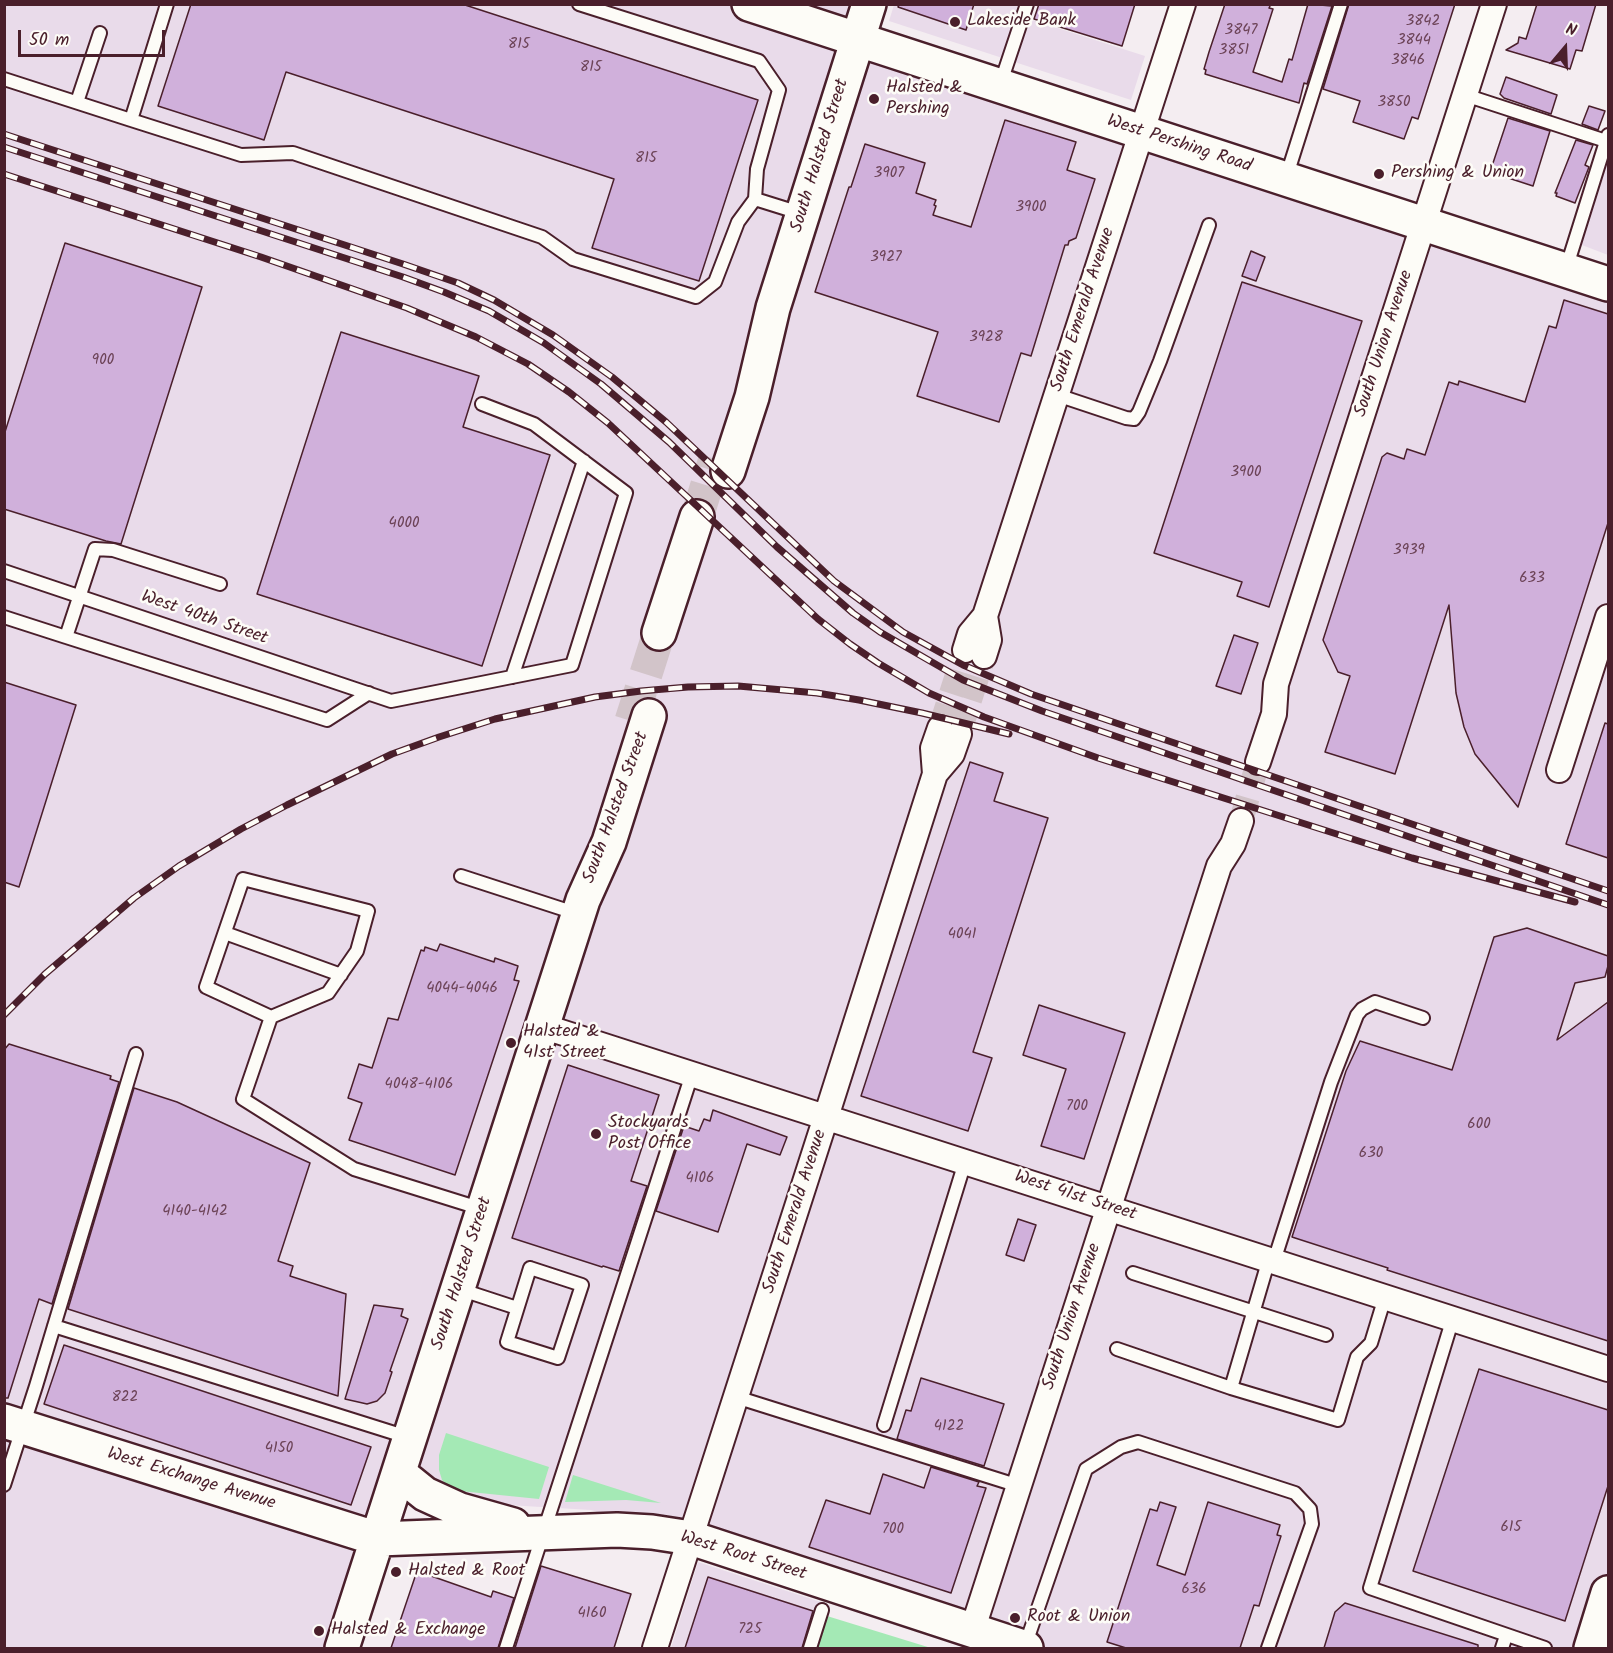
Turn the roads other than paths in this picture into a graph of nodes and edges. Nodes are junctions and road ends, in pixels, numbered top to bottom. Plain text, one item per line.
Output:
1 (166, 4) edge
2 (579, 4) edge
3 (749, 4) edge
4 (869, 4) edge
5 (1026, 4) edge
6 (1183, 4) edge
7 (1341, 4) edge
8 (1494, 4) edge
9 (100, 33) dead end
10 (857, 39) junction
11 (4, 79) edge
12 (1000, 86) junction
13 (1465, 95) junction
14 (77, 102) junction
15 (131, 120) junction
16 (1142, 133) junction
17 (1607, 138) edge
18 (1285, 179) junction
19 (755, 200) junction
20 (803, 214) junction
21 (1423, 224) junction
22 (1209, 225) dead end
23 (1565, 270) junction
24 (1608, 284) edge
25 (1057, 395) junction
26 (482, 404) dead end
27 (584, 461) junction
28 (721, 465) tunnel mouth
29 (703, 523) tunnel mouth
30 (4, 571) edge
31 (220, 584) dead end
32 (80, 596) junction
33 (4, 617) edge
34 (1608, 617) edge
35 (668, 632) tunnel mouth
36 (66, 637) junction
37 (974, 653) tunnel mouth
38 (512, 677) junction
39 (369, 693) junction
40 (640, 718) tunnel mouth
41 (950, 731) tunnel mouth
42 (1251, 759) tunnel mouth
43 (1559, 770) dead end
44 (1233, 819) tunnel mouth
45 (461, 876) dead end
46 (581, 907) junction
47 (225, 933) junction
48 (341, 975) junction
49 (271, 1017) junction
50 (1423, 1018) dead end
51 (542, 1026) junction
52 (136, 1054) dead end
53 (692, 1074) junction
54 (826, 1117) junction
55 (965, 1162) junction
56 (1108, 1208) junction
57 (484, 1210) junction
58 (1272, 1260) junction
59 (1133, 1273) dead end
60 (459, 1289) junction
61 (1385, 1297) junction
62 (518, 1308) junction
63 (1254, 1311) junction
64 (1453, 1318) junction
65 (54, 1326) junction
66 (1326, 1335) dead end
67 (1117, 1349) dead end
68 (1608, 1369) edge
69 (1231, 1388) junction
70 (736, 1397) junction
71 (14, 1424) edge
72 (884, 1425) dead end
73 (410, 1438) junction
74 (399, 1473) junction
75 (4, 1485) edge
76 (1018, 1486) junction
77 (544, 1534) junction
78 (691, 1538) junction
79 (378, 1539) junction
80 (1608, 1593) edge
81 (822, 1610) dead end
82 (972, 1631) junction
83 (1506, 1636) junction
84 (342, 1648) edge
85 (506, 1648) edge
86 (655, 1648) edge
87 (810, 1648) edge
88 (1025, 1648) edge
89 (1268, 1648) edge
90 (1502, 1648) edge
91 (1545, 1648) edge
92 (1591, 1648) edge

1 - 15 lane
2 - 19 lane
3 - 10 main road, West Pershing Road
4 - 10 main road, South Halsted Street
5 - 12 lane
6 - 16 street, South Emerald Avenue
7 - 18 lane
8 - 13 street, South Union Avenue
9 - 14 lane
10 - 12 main road, West Pershing Road
10 - 20 main road, South Halsted Street
11 - 14 lane
12 - 16 main road, West Pershing Road
13 - 17 lane
13 - 21 street, South Union Avenue
14 - 15 lane
15 - 19 lane
16 - 18 main road, West Pershing Road
16 - 25 street, South Emerald Avenue
17 - 23 lane
18 - 21 main road, West Pershing Road
19 - 20 lane
20 - 28 main road, South Halsted Street
21 - 23 main road, West Pershing Road
21 - 42 street, South Union Avenue
22 - 25 lane
23 - 24 main road, West Pershing Road
25 - 37 street, South Emerald Avenue
26 - 27 lane
27 - 38 lane
27 - 38 lane
29 - 35 main road
30 - 32 lane, West 40th Street
31 - 32 lane
32 - 36 lane
32 - 39 lane, West 40th Street
33 - 36 lane
34 - 43 street
36 - 39 lane
38 - 39 lane, West 40th Street
40 - 46 main road, South Halsted Street
41 - 54 street, South Emerald Avenue
44 - 56 street, South Union Avenue
45 - 46 lane
46 - 51 main road, South Halsted Street
47 - 48 lane
47 - 48 lane
47 - 49 lane
48 - 49 lane
49 - 57 lane
50 - 58 lane
51 - 53 street, West 41st Street
51 - 57 main road, South Halsted Street
52 - 65 lane
53 - 54 street, West 41st Street
53 - 77 lane
54 - 55 street, West 41st Street
54 - 70 street, South Emerald Avenue
55 - 56 street, West 41st Street
55 - 72 lane
56 - 58 street, West 41st Street
56 - 76 street, South Union Avenue
57 - 60 main road, South Halsted Street
58 - 61 street, West 41st Street
58 - 63 lane
59 - 63 lane
60 - 62 lane
60 - 73 main road, South Halsted Street
61 - 64 street, West 41st Street
61 - 69 lane
62 - 62 lane
63 - 66 lane
63 - 69 lane
64 - 68 street, West 41st Street
64 - 83 lane
65 - 71 lane
65 - 73 lane
67 - 69 lane
70 - 76 lane
70 - 78 street, South Emerald Avenue
71 - 75 lane
71 - 79 main road, West Exchange Avenue
73 - 74 main road, South Halsted Street
74 - 77 main road
74 - 79 main road, South Halsted Street
76 - 82 street, South Union Avenue
77 - 78 main road, West Root Street
77 - 79 main road, West Root Street
77 - 85 lane
78 - 82 main road, West Root Street
78 - 86 street, South Emerald Avenue
79 - 84 main road, South Halsted Street
80 - 92 main road
81 - 87 lane
82 - 88 main road, West Root Street
83 - 90 lane
83 - 91 lane
88 - 89 lane

